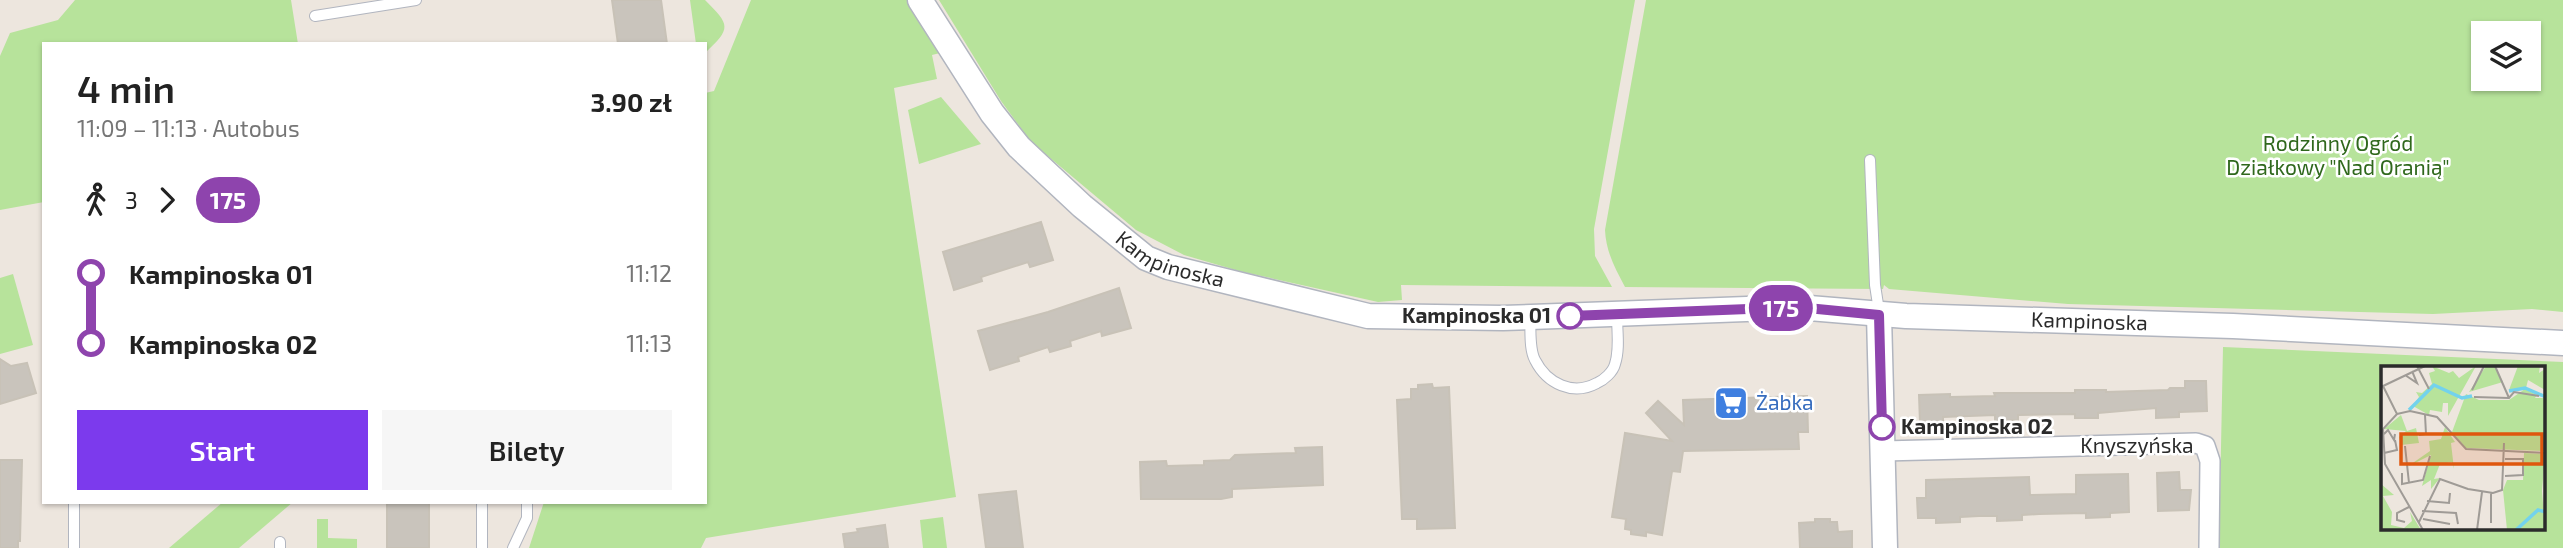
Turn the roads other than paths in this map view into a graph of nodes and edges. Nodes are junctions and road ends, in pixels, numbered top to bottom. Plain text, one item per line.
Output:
1 (416, 0) edge
2 (920, 0) edge
3 (315, 16) dead end
4 (1870, 160) dead end
5 (1617, 313) junction
6 (1879, 315) junction
7 (1530, 317) junction
8 (2563, 343) edge
9 (1882, 451) junction
10 (74, 504) edge
11 (482, 504) edge
12 (527, 504) edge
13 (74, 548) edge
14 (482, 548) edge
15 (513, 548) edge
16 (1885, 548) edge
17 (2208, 548) edge

1 - 3 lane
2 - 7 street, Kampinoska
4 - 6 lane
5 - 6 street, Kampinoska
5 - 7 street, Kampinoska
5 - 7 lane
6 - 8 street, Kampinoska
6 - 9 street
9 - 16 street
9 - 17 street, Knyszyńska
10 - 13 lane
11 - 14 lane
12 - 15 lane

